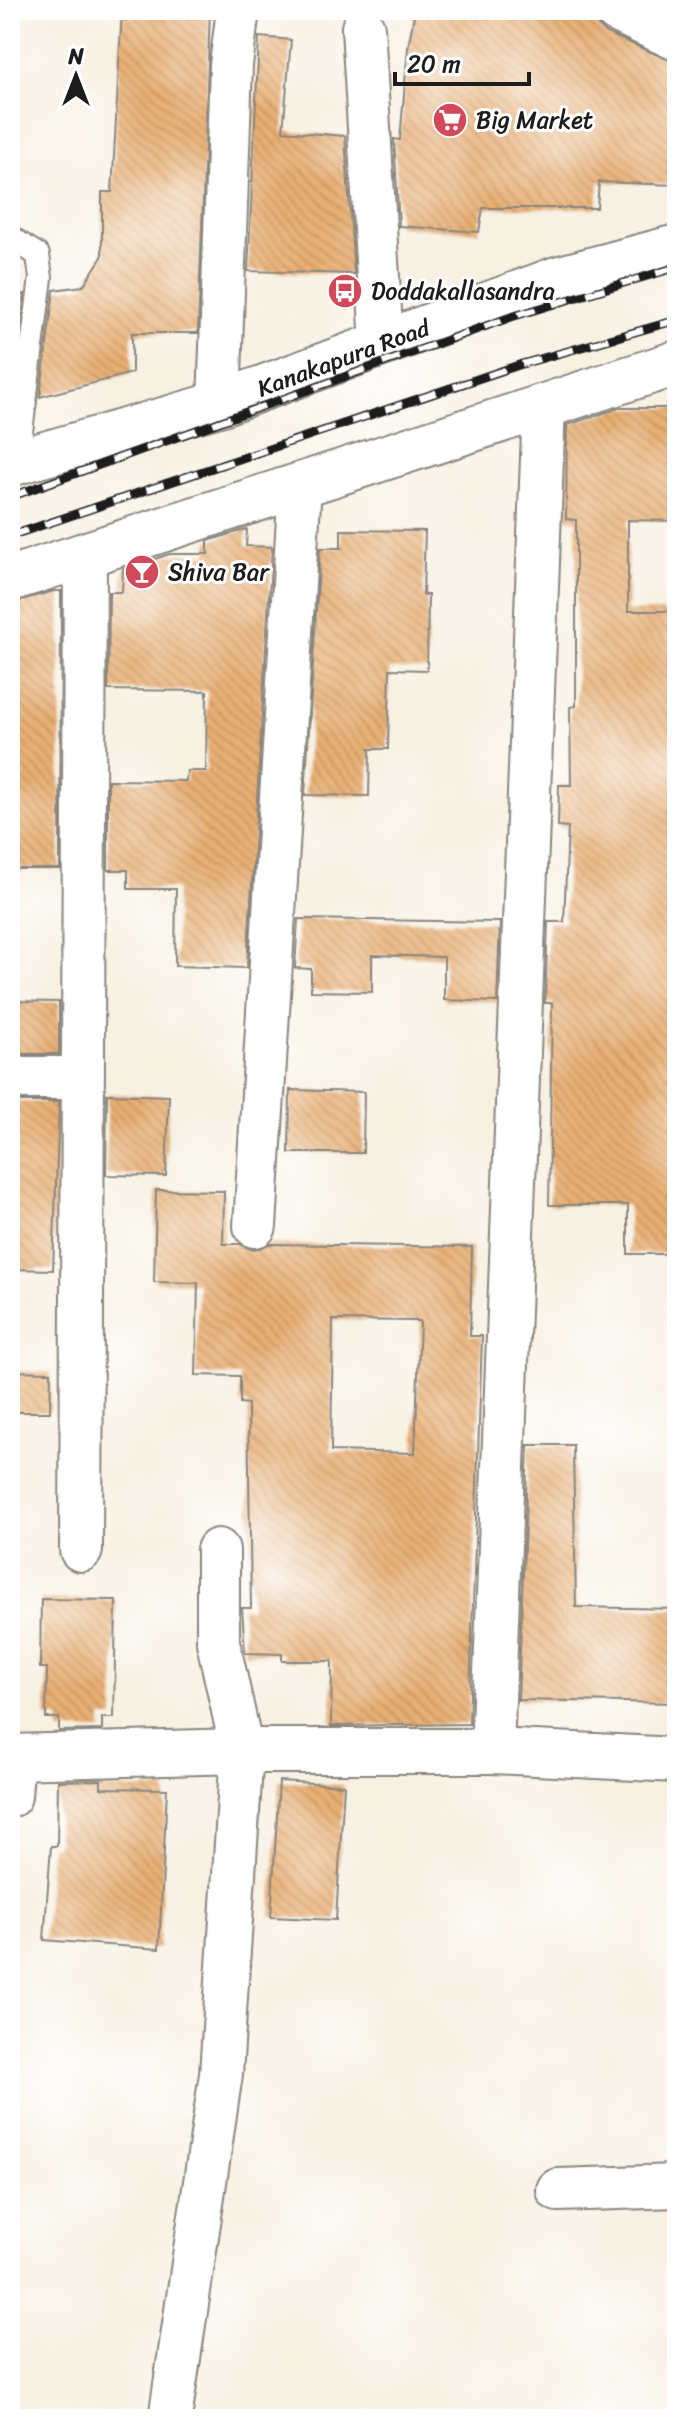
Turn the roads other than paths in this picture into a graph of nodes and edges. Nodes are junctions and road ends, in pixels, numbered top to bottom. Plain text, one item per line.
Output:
1 (238, 10) edge
2 (617, 10) edge
3 (363, 28) dead end
4 (677, 38) edge
5 (10, 237) edge
6 (677, 247) edge
7 (382, 344) junction
8 (677, 363) edge
9 (219, 404) junction
10 (544, 406) junction
11 (14, 463) edge
12 (300, 485) junction
13 (85, 556) junction
14 (10, 579) edge
15 (10, 1078) edge
16 (83, 1078) junction
17 (255, 1226) dead end
18 (81, 1550) dead end
19 (218, 1550) dead end
20 (242, 1751) junction
21 (492, 1751) junction
22 (677, 1760) edge
23 (11, 1770) edge
24 (677, 2186) edge
25 (558, 2190) dead end
26 (170, 2419) edge

1 - 9 street
2 - 4 main road
3 - 7 street
5 - 11 lane
6 - 7 main road, Kanakapura Road
7 - 9 main road, Kanakapura Road
8 - 10 main road
9 - 11 main road, Kanakapura Road
10 - 12 main road
10 - 21 street
12 - 13 main road
12 - 17 street
13 - 14 main road
13 - 16 street
15 - 16 street
16 - 18 street
19 - 20 street
20 - 21 main road
20 - 23 main road
20 - 26 street
21 - 22 main road
24 - 25 street

